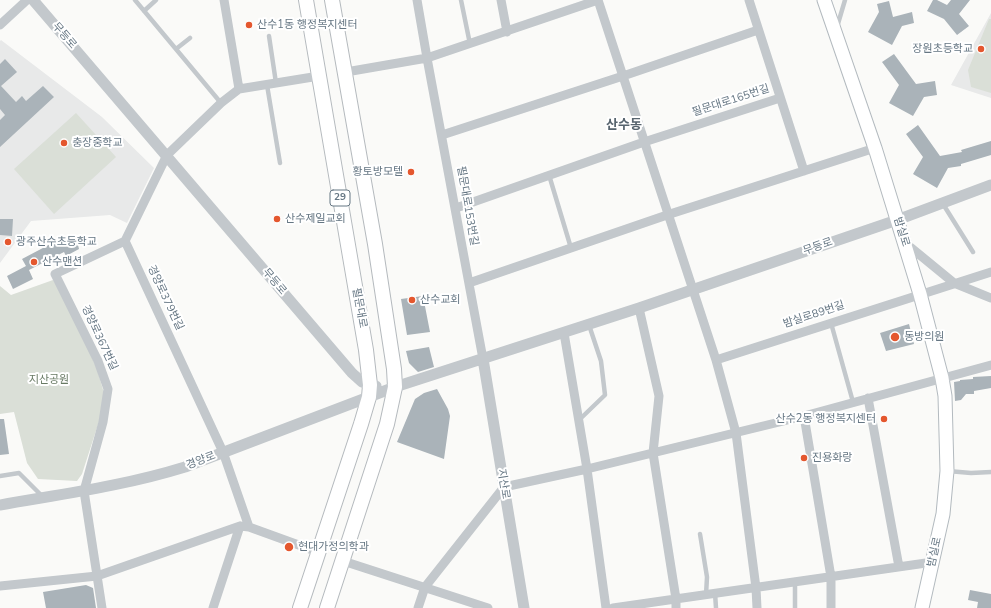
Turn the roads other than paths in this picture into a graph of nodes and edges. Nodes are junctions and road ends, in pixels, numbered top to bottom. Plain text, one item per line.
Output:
1 (27, 0) edge
2 (33, 0) edge
3 (135, 0) edge
4 (156, 0) edge
5 (224, 0) edge
6 (306, 0) edge
7 (332, 0) edge
8 (417, 0) edge
9 (461, 0) edge
10 (501, 0) edge
11 (598, 0) edge
12 (748, 0) edge
13 (824, 0) edge
14 (845, 0) edge
15 (144, 11) junction
16 (0, 25) edge
17 (758, 30) junction
18 (507, 32) junction
19 (835, 33) junction
20 (269, 36) dead end
21 (190, 38) dead end
22 (470, 44) junction
23 (176, 49) junction
24 (427, 58) junction
25 (346, 72) junction
26 (319, 76) junction
27 (623, 76) junction
28 (276, 83) junction
29 (267, 85) junction
30 (239, 90) junction
31 (780, 98) junction
32 (221, 103) junction
33 (442, 135) junction
34 (644, 142) junction
35 (875, 148) junction
36 (167, 155) junction
37 (280, 163) dead end
38 (804, 171) junction
39 (549, 175) junction
40 (991, 185) edge
41 (943, 204) junction
42 (456, 208) junction
43 (667, 215) junction
44 (897, 220) junction
45 (125, 241) junction
46 (904, 242) junction
47 (571, 248) junction
48 (973, 252) dead end
49 (991, 272) edge
50 (469, 282) junction
51 (954, 283) junction
52 (693, 290) junction
53 (920, 294) junction
54 (991, 298) edge
55 (639, 308) junction
56 (831, 323) junction
57 (589, 325) junction
58 (564, 333) junction
59 (483, 359) junction
60 (716, 360) junction
61 (991, 365) edge
62 (942, 378) junction
63 (395, 388) junction
64 (369, 391) junction
65 (868, 398) junction
66 (853, 402) junction
67 (804, 416) junction
68 (579, 420) junction
69 (736, 433) junction
70 (223, 452) junction
71 (652, 453) junction
72 (587, 469) junction
73 (947, 471) junction
74 (991, 472) edge
75 (0, 476) edge
76 (504, 487) junction
77 (84, 491) junction
78 (43, 497) junction
79 (0, 505) edge
80 (244, 527) junction
81 (700, 534) dead end
82 (318, 552) junction
83 (343, 561) junction
84 (932, 562) junction
85 (899, 567) junction
86 (97, 576) junction
87 (831, 577) junction
88 (795, 582) junction
89 (0, 586) edge
90 (425, 587) junction
91 (756, 588) junction
92 (711, 594) junction
93 (676, 604) edge
94 (641, 606) edge
95 (102, 608) edge
96 (213, 608) edge
97 (300, 608) edge
98 (327, 608) edge
99 (418, 608) edge
100 (488, 608) edge
101 (524, 608) edge
102 (606, 608) edge
103 (613, 608) edge
104 (716, 608) edge
105 (757, 608) edge
106 (795, 608) edge
107 (831, 608) edge
108 (922, 608) edge

1 - 16 street
2 - 36 street, 무등로
3 - 15 lane
4 - 15 lane
5 - 30 street
6 - 26 main road, 필문대로 / 29
7 - 25 main road, 29
8 - 24 street, 필문대로153번길
9 - 22 lane
10 - 18 street
11 - 18 street
11 - 27 street
12 - 17 street, 필문대로165번길
13 - 19 main road, 밤실로
14 - 19 lane
15 - 23 lane
17 - 27 street
17 - 31 street, 필문대로165번길
18 - 22 street
19 - 35 main road, 밤실로
20 - 28 lane
21 - 23 lane
22 - 24 street
23 - 32 lane
24 - 25 street
24 - 33 street, 필문대로153번길
25 - 63 main road, 29
26 - 28 street
26 - 64 main road, 필문대로 / 29
27 - 33 street
27 - 34 street
28 - 29 street
29 - 30 street
29 - 37 lane
30 - 32 street
31 - 34 street, 필문대로165번길
31 - 38 street
32 - 36 street
33 - 42 street, 필문대로153번길
34 - 39 street, 필문대로165번길
34 - 43 street
35 - 38 street
35 - 44 main road, 밤실로
36 - 45 street
36 - 64 street, 무등로
38 - 43 street
39 - 42 street, 필문대로165번길
39 - 47 lane
40 - 41 street, 무등로
41 - 44 street, 무등로
41 - 48 lane
42 - 50 street, 필문대로153번길
43 - 47 street
43 - 52 street
44 - 46 main road, 밤실로
44 - 52 street, 무등로
45 - 70 street, 경양로379번길
45 - 77 street, 경양로367번길
46 - 51 street
46 - 53 main road, 밤실로
47 - 50 street
49 - 51 street, 밤실로89번길
50 - 59 street, 필문대로153번길
51 - 53 street, 밤실로89번길
51 - 54 street
52 - 55 street, 무등로
52 - 60 street
53 - 56 street, 밤실로89번길
53 - 62 main road, 밤실로
55 - 57 street, 무등로
55 - 71 street
56 - 60 street, 밤실로89번길
56 - 66 lane
57 - 58 street, 무등로
57 - 68 lane
58 - 59 street, 무등로
58 - 68 street
59 - 63 street, 무등로
59 - 76 street, 지산로
60 - 69 street
61 - 62 street
62 - 65 street
62 - 73 main road, 밤실로
63 - 64 street, 경양로
63 - 83 main road, 29
64 - 70 street, 경양로
64 - 82 main road, 필문대로 / 29
65 - 66 street
65 - 85 street
66 - 67 street
67 - 69 street
67 - 87 street
68 - 72 street
69 - 71 street
69 - 91 street
70 - 77 street, 경양로
70 - 80 street, 경양로379번길
71 - 72 street
71 - 93 street
72 - 76 street
72 - 102 street
73 - 74 lane
73 - 84 main road, 밤실로
75 - 78 lane
76 - 90 street
76 - 101 street, 지산로
77 - 78 street, 경양로
77 - 86 street
78 - 79 street, 경양로
80 - 82 street
80 - 86 street
80 - 96 street
81 - 92 lane
82 - 97 main road, 필문대로 / 29
83 - 90 street
83 - 98 main road, 29
84 - 85 street
84 - 108 main road, 밤실로
85 - 87 street
86 - 89 street
86 - 95 street
87 - 88 street
87 - 107 street
88 - 91 street
88 - 106 lane
90 - 99 street
90 - 100 street
91 - 92 street
91 - 105 street
92 - 93 street
92 - 104 lane
93 - 94 street
94 - 103 street

